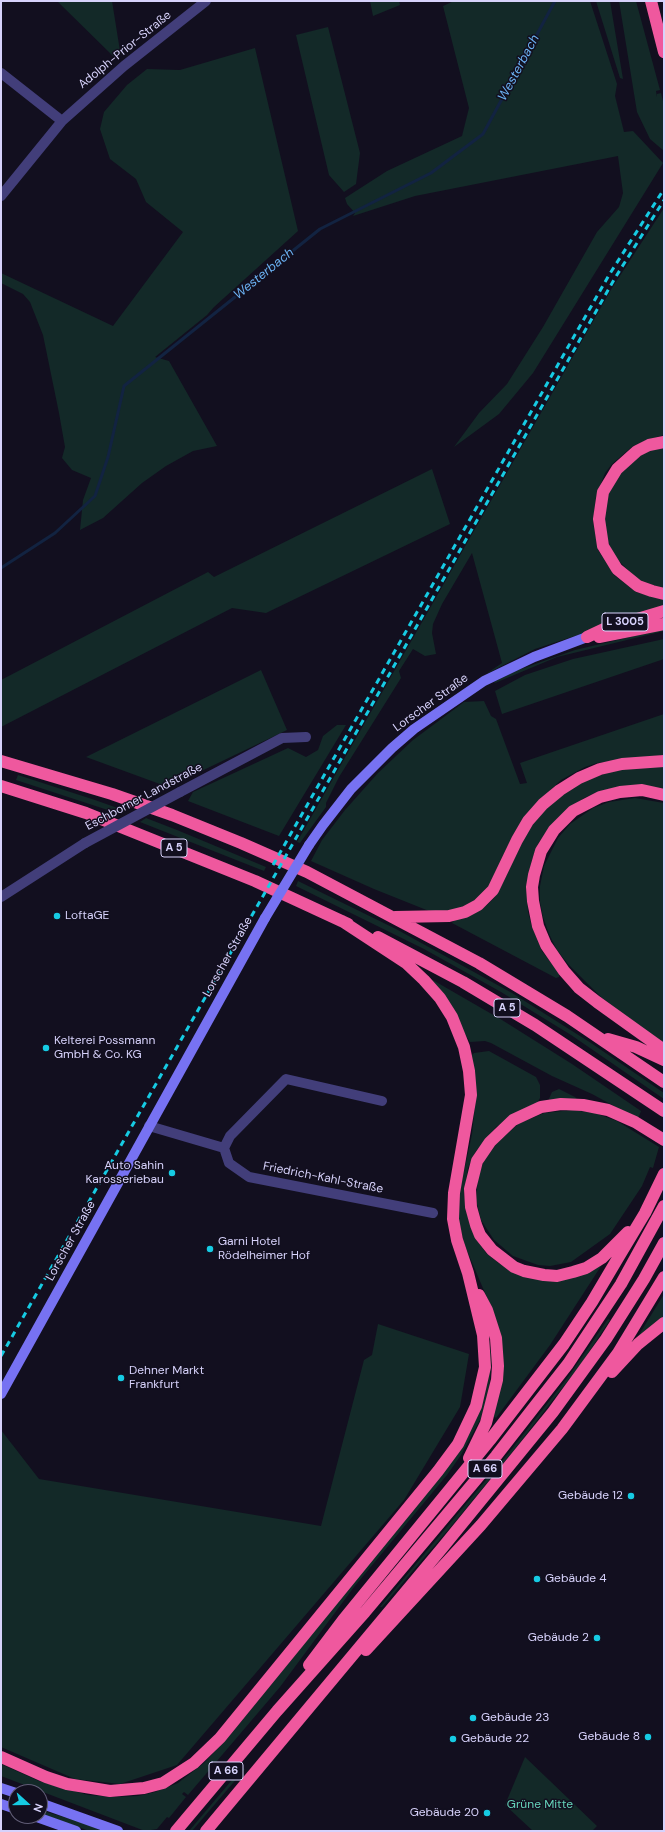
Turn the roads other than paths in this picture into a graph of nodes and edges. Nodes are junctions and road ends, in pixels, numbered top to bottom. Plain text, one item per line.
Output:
1 (206, 1) edge
2 (651, 1) edge
3 (664, 52) edge
4 (1, 73) edge
5 (62, 121) junction
6 (1, 196) edge
7 (664, 442) edge
8 (664, 594) edge
9 (664, 611) edge
10 (664, 624) edge
11 (587, 637) junction
12 (306, 737) dead end
13 (1, 761) edge
14 (664, 761) edge
15 (1, 786) edge
16 (664, 795) edge
17 (1, 897) edge
18 (392, 917) junction
19 (342, 921) junction
20 (595, 1035) junction
21 (664, 1050) edge
22 (664, 1060) edge
23 (664, 1082) edge
24 (382, 1101) dead end
25 (664, 1111) edge
26 (149, 1126) junction
27 (664, 1140) edge
28 (224, 1148) junction
29 (664, 1174) edge
30 (664, 1206) edge
31 (433, 1213) dead end
32 (644, 1213) junction
33 (664, 1243) edge
34 (468, 1273) junction
35 (664, 1277) edge
36 (664, 1323) edge
37 (1, 1394) edge
38 (580, 1406) junction
39 (453, 1484) junction
40 (332, 1681) junction
41 (277, 1711) junction
42 (1, 1758) edge
43 (48, 1806) edge
44 (48, 1821) edge
45 (76, 1831) edge
46 (118, 1831) edge
47 (176, 1831) edge
48 (206, 1831) edge

1 - 5 street, Adolph-Prior-Straße
2 - 3 highway
4 - 5 street
5 - 6 street, Adolph-Prior-Straße
7 - 8 highway
9 - 11 highway, L 3005
10 - 11 highway, L 3005
11 - 26 main road, Lorscher Straße, bridge
12 - 17 street, Eschborner Landstraße, bridge
13 - 18 highway, A 5
14 - 18 highway
15 - 19 highway, A 5
16 - 21 highway
18 - 20 highway, A 5
19 - 25 highway, A 5
19 - 34 highway
20 - 22 highway
20 - 23 highway, A 5
24 - 28 street
26 - 28 street
26 - 37 main road, Lorscher Straße
27 - 32 highway
28 - 31 street, Friedrich-Kahl-Straße
29 - 32 highway
30 - 41 highway, A 66
32 - 39 highway
33 - 40 highway, A 66
34 - 39 highway
34 - 42 highway
35 - 38 highway
36 - 38 highway
38 - 40 highway
39 - 41 highway
40 - 48 highway, A 66
41 - 47 highway, A 66
43 - 46 main road
44 - 45 main road

